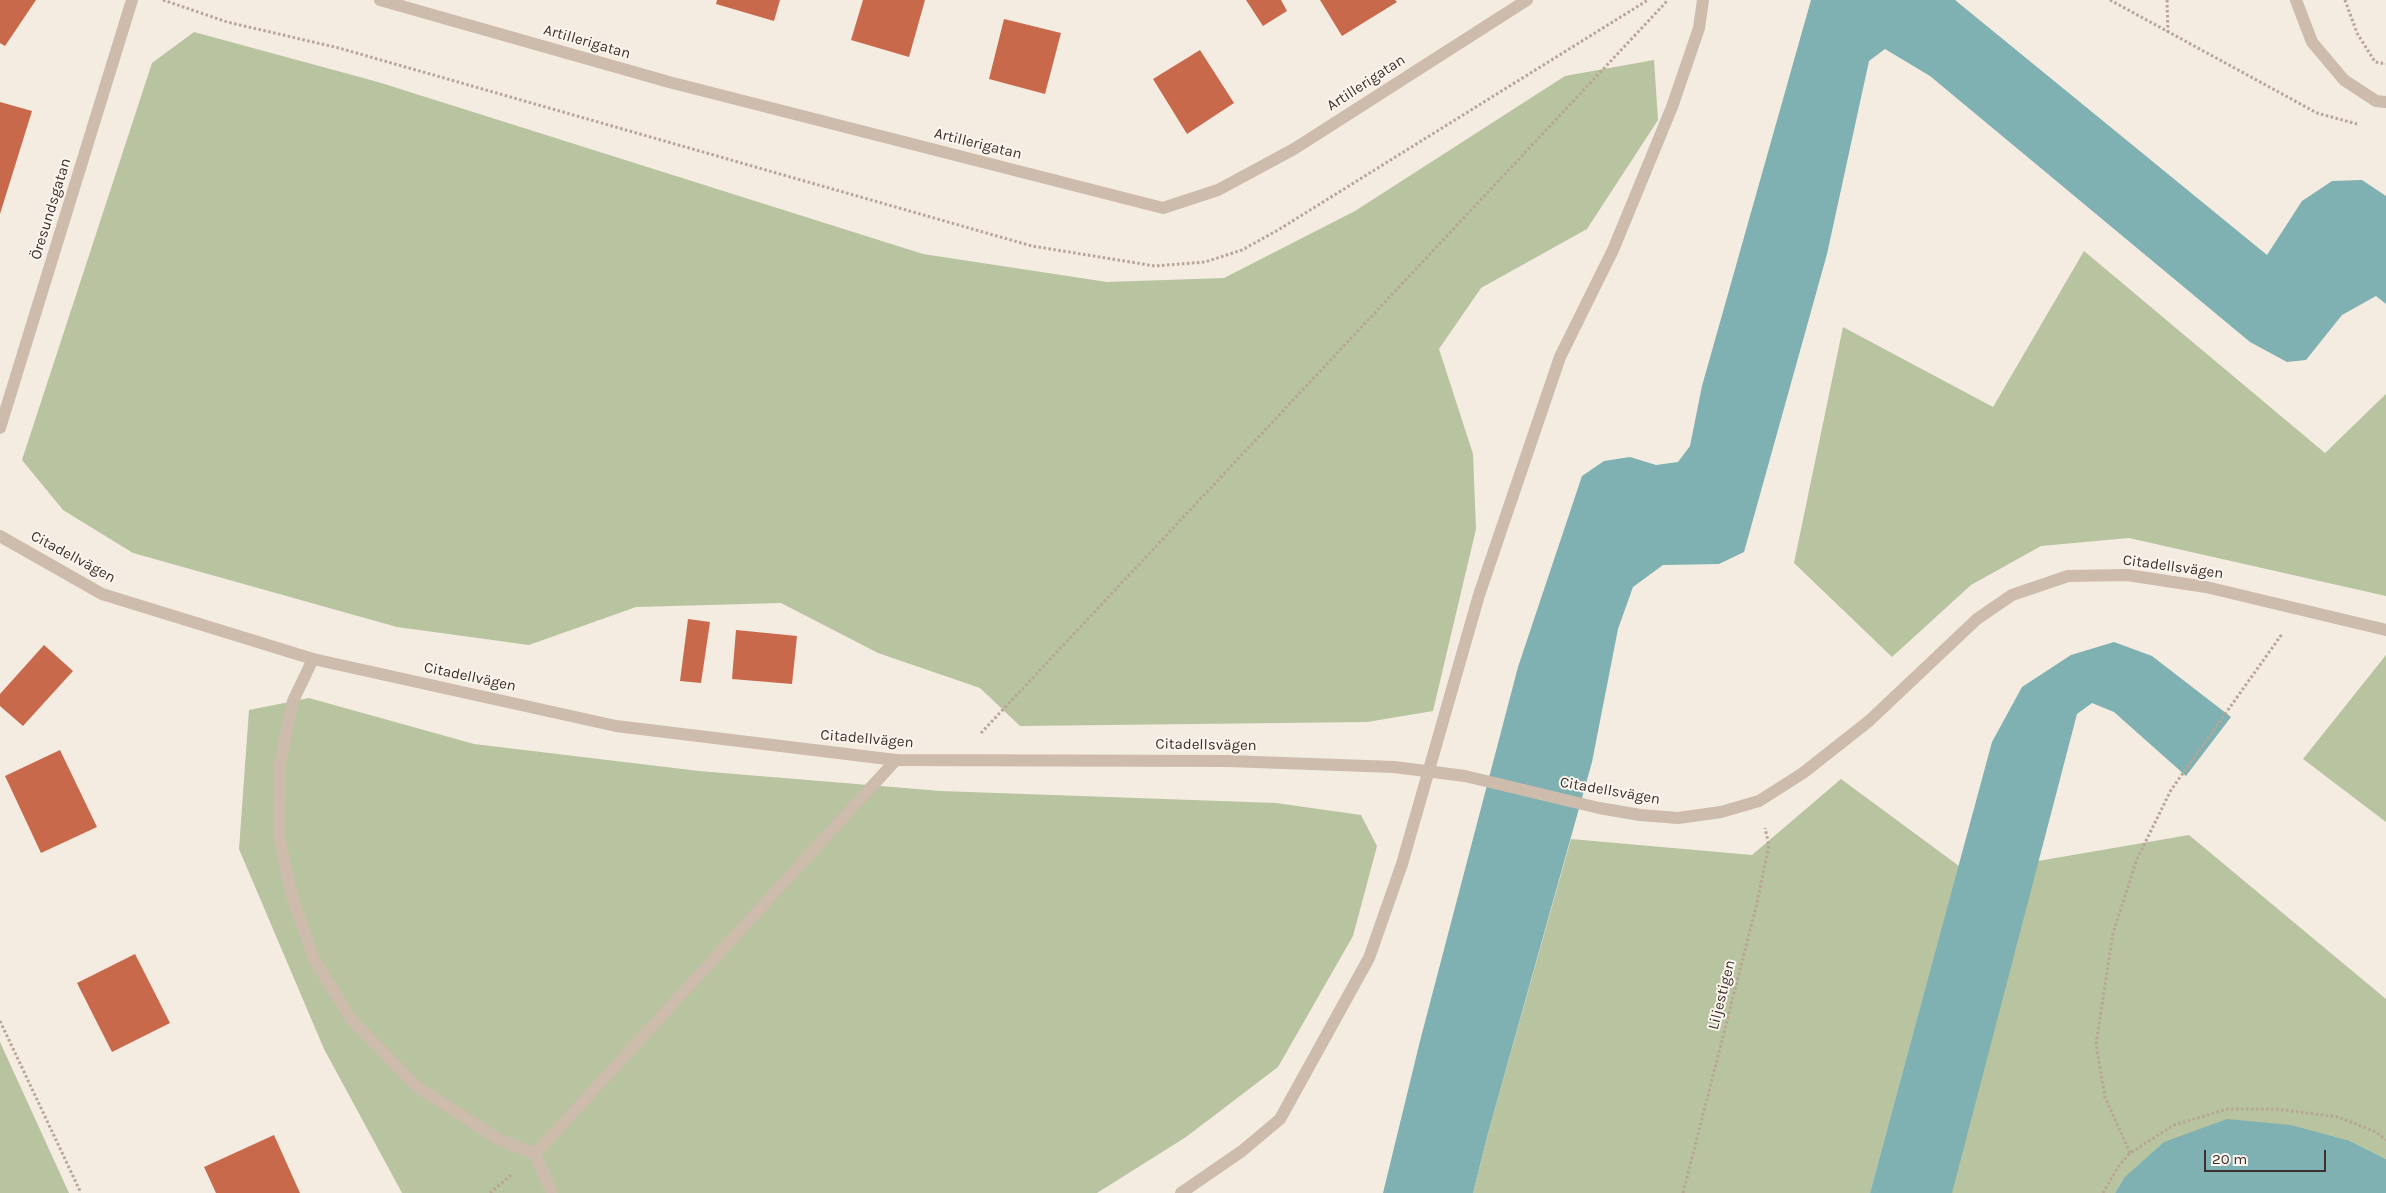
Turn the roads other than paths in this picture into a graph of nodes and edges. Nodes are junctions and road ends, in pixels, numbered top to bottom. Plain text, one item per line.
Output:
1 (132, 0) edge
2 (380, 0) edge
3 (1527, 0) edge
4 (1703, 0) edge
5 (2296, 0) edge
6 (2386, 102) edge
7 (0, 428) edge
8 (0, 536) edge
9 (2386, 630) edge
10 (313, 659) junction
11 (896, 760) junction
12 (955, 760) joint
13 (1428, 771) junction
14 (535, 1154) junction
15 (552, 1193) edge
16 (1181, 1193) edge

1 - 7 street, Öresundsgatan
2 - 3 street, Artillerigatan
4 - 13 street
5 - 6 street
8 - 10 street, Citadellvägen
9 - 13 street, Citadellsvägen
10 - 11 street, Citadellvägen
10 - 14 street
11 - 12 street, Citadellvägen
11 - 14 street
12 - 13 street, Citadellsvägen
13 - 16 street
14 - 15 street

